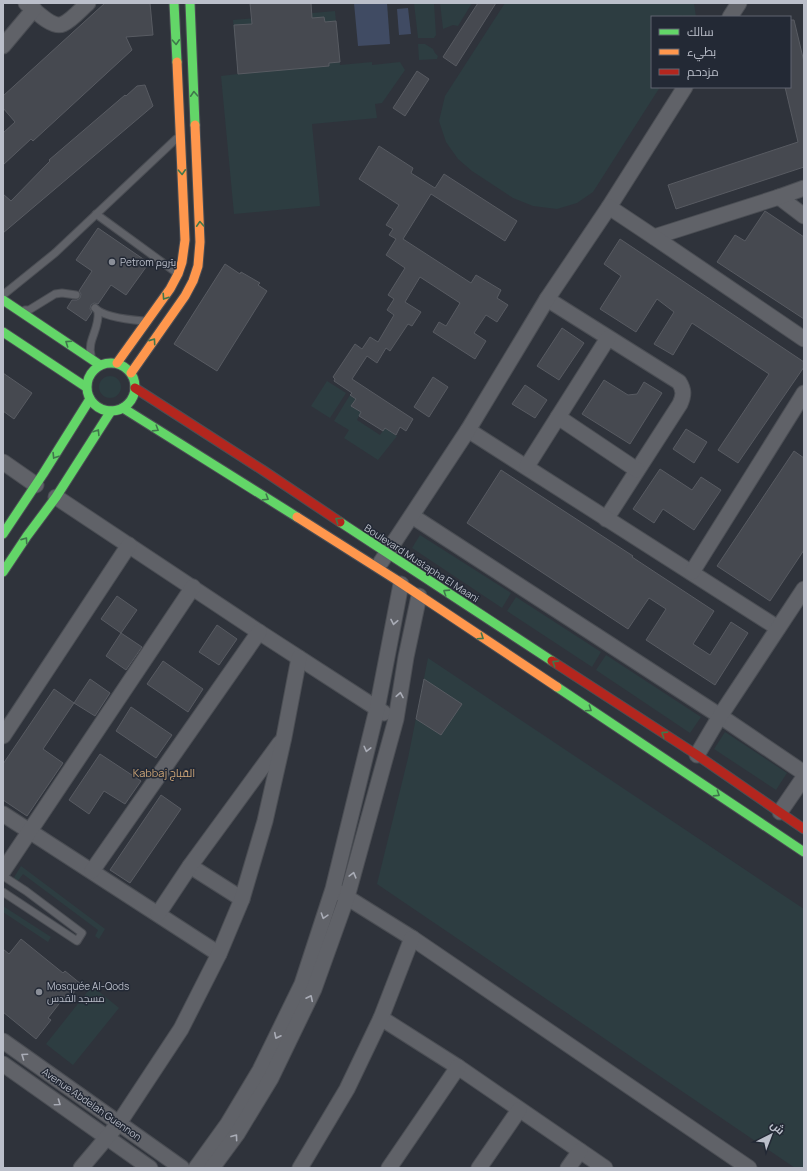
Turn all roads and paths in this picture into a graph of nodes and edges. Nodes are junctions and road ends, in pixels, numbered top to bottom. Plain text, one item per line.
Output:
1 (88, 3) edge
2 (174, 3) edge
3 (190, 3) edge
4 (738, 3) edge
5 (30, 6) edge
6 (731, 16) edge
7 (3, 46) edge
8 (684, 88) edge
9 (180, 134) junction
10 (804, 188) edge
11 (779, 197) junction
12 (608, 207) junction
13 (96, 214) junction
14 (804, 216) edge
15 (654, 237) junction
16 (178, 274) junction
17 (3, 295) edge
18 (76, 295) dead end
19 (547, 299) junction
20 (3, 300) edge
21 (19, 311) junction
22 (148, 321) junction
23 (3, 332) edge
24 (608, 338) junction
25 (804, 339) edge
26 (92, 359) junction
27 (118, 363) junction
28 (100, 365) junction
29 (131, 373) junction
30 (86, 387) junction
31 (135, 388) junction
32 (804, 393) edge
33 (90, 399) junction
34 (123, 408) junction
35 (111, 411) junction
36 (558, 417) junction
37 (468, 430) junction
38 (3, 462) edge
39 (527, 466) junction
40 (637, 470) junction
41 (258, 480) junction
42 (47, 490) junction
43 (412, 516) junction
44 (606, 519) junction
45 (3, 534) edge
46 (129, 545) junction
47 (387, 554) junction
48 (377, 568) junction
49 (3, 572) edge
50 (692, 572) junction
51 (401, 584) junction
52 (193, 588) junction
53 (804, 589) edge
54 (419, 596) junction
55 (778, 628) junction
56 (259, 632) junction
57 (299, 658) junction
58 (377, 709) junction
59 (720, 716) junction
60 (396, 719) junction
61 (3, 736) edge
62 (284, 737) junction
63 (696, 755) junction
64 (804, 774) edge
65 (804, 777) edge
66 (780, 812) junction
67 (3, 814) edge
68 (804, 829) edge
69 (30, 831) junction
70 (804, 852) edge
71 (190, 866) junction
72 (3, 871) edge
73 (92, 871) junction
74 (3, 876) edge
75 (333, 889) junction
76 (3, 892) edge
77 (347, 897) junction
78 (242, 899) junction
79 (158, 914) junction
80 (412, 938) junction
81 (219, 954) junction
82 (381, 1018) junction
83 (3, 1041) edge
84 (3, 1064) edge
85 (458, 1067) junction
86 (520, 1110) junction
87 (119, 1123) junction
88 (107, 1137) junction
89 (580, 1151) junction
90 (81, 1168) edge
91 (150, 1168) edge
92 (182, 1168) edge
93 (196, 1168) edge
94 (212, 1168) edge
95 (300, 1168) edge
96 (389, 1168) edge
97 (479, 1168) edge
98 (568, 1168) edge
99 (604, 1168) edge
100 (749, 1168) edge

1 - 5 street
2 -> 9 street
29 -> 3 street
4 - 6 street
5 - 7 street
8 - 12 street
9 - 13 lane
9 -> 16 street
10 - 11 street
11 - 14 street
11 - 15 street
12 - 15 street
12 - 19 street
13 - 16 lane
13 - 17 lane
15 - 25 street
16 -> 22 street
18 - 21 lane
19 - 24 street
19 - 37 street
20 - 21 street
26 -> 21 street
22 - 26 lane
22 - 27 street
23 - 30 street
24 - 36 street
24 - 40 street
26 - 28 street
27 - 28 street
27 - 29 street
28 - 30 street
29 - 31 street
30 - 33 street
31 - 34 street
31 - 41 street, Boulevard Mustapha El Maani
32 - 50 street
33 - 35 street
33 -> 42 street
34 - 35 street
34 -> 41 street, Boulevard Mustapha El Maani
42 -> 35 street
36 - 39 street
36 - 40 street
37 - 39 street
37 - 43 street
38 - 42 street
39 - 44 street
40 - 44 street
47 -> 41 street, Boulevard Mustapha El Maani
41 -> 48 street, Boulevard Mustapha El Maani
42 - 45 street
42 - 46 street
49 -> 42 street
43 - 47 street
43 - 59 street
44 - 50 street
46 - 52 street
46 - 61 street
47 - 48 street
63 -> 47 street, Boulevard Mustapha El Maani
48 - 51 street, Boulevard Mustapha El Maani
50 - 55 street
51 - 54 street, Boulevard Mustapha El Maani
51 -> 58 street
52 - 56 street
52 - 69 street
53 - 55 street
60 -> 54 street
54 -> 70 street, Boulevard Mustapha El Maani
55 - 59 street
56 - 57 street
56 - 73 street
57 - 58 street
57 - 62 street
58 - 60 street
58 -> 75 street
59 - 63 street
59 - 64 street
77 -> 60 street
62 - 71 street
62 - 78 street
63 - 66 street, Boulevard Mustapha El Maani
65 - 66 street
66 - 68 street, Boulevard Mustapha El Maani
67 - 69 street
69 - 72 street
69 - 73 street
71 - 78 street
71 - 79 street
73 - 79 street
74 - 76 lane
75 - 77 street
75 -> 93 street
77 - 80 street
94 -> 77 street
78 - 81 street
79 - 81 street
80 - 82 street
80 - 100 street
81 - 87 street
82 - 85 street
82 - 95 street
87 -> 83 street, Avenue Abdelah Guennon
84 -> 88 street, Avenue Abdelah Guennon
85 - 86 street
85 - 96 street
86 - 89 street
86 - 97 street
87 - 88 street
87 - 92 street, Avenue Abdelah Guennon
88 - 90 street
88 - 91 street, Avenue Abdelah Guennon
89 - 98 street
89 - 99 street

